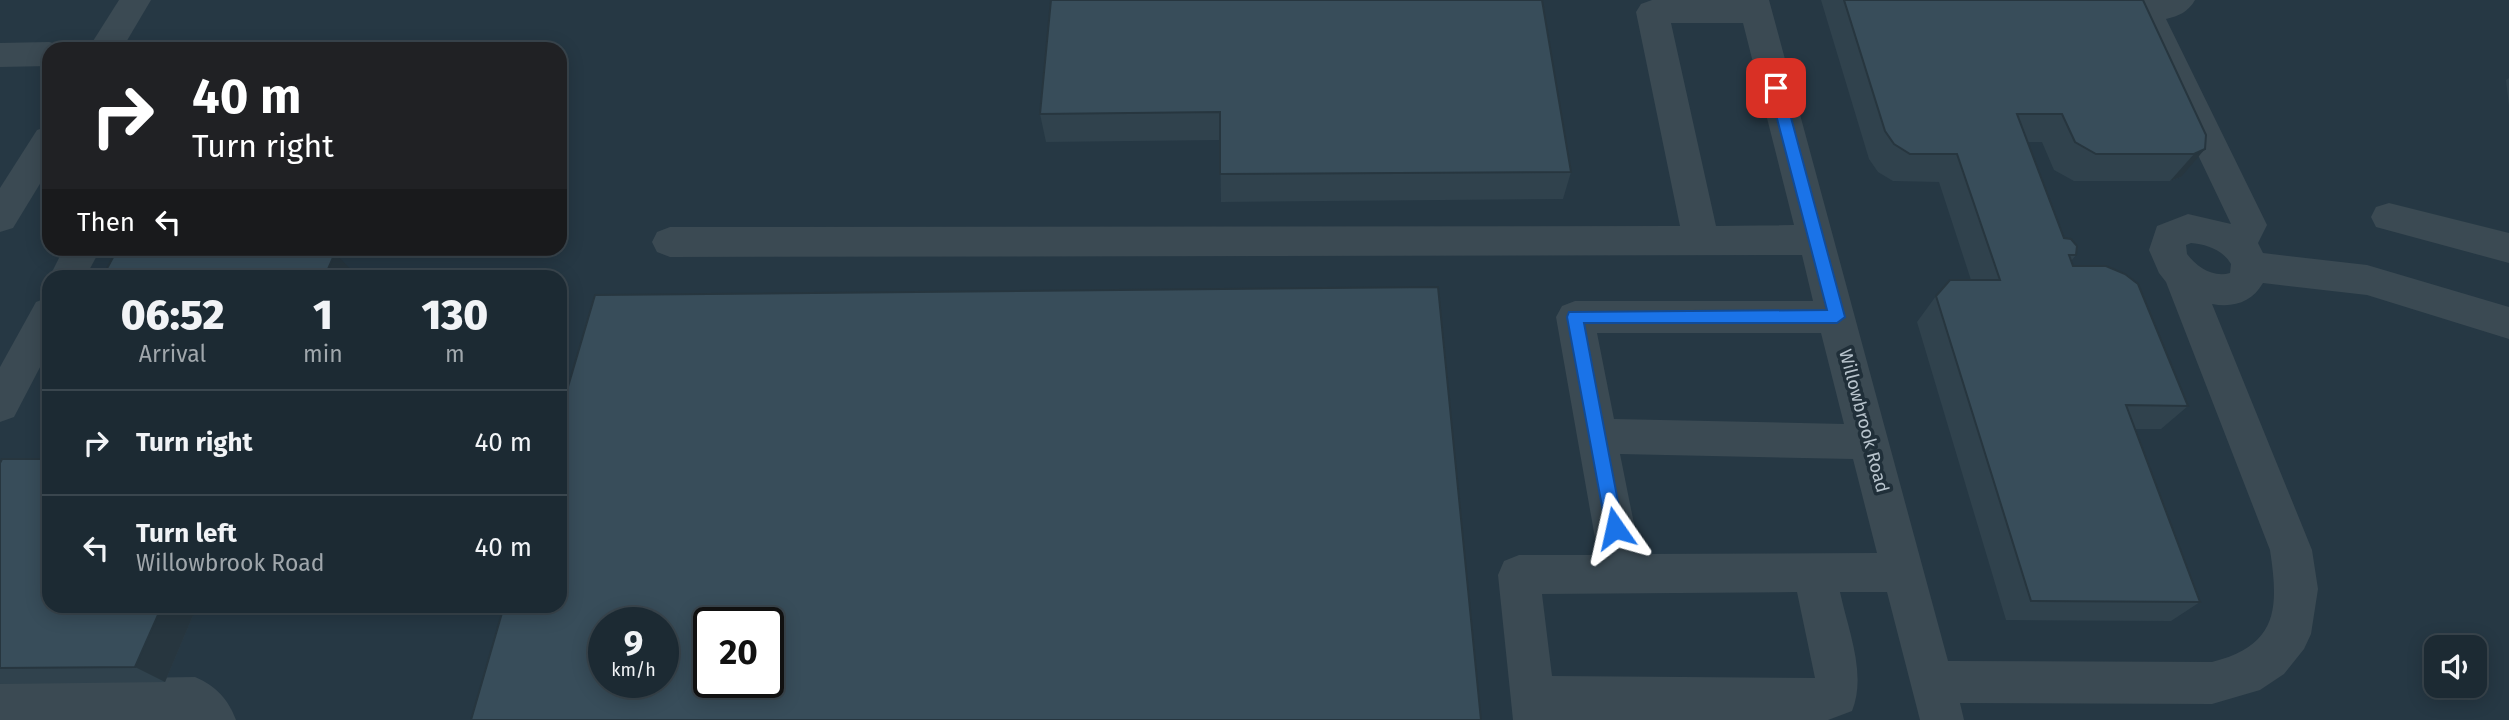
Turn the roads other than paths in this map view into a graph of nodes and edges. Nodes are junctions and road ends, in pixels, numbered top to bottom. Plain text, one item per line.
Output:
1 (135, 0) edge
2 (2179, 0) edge
3 (1755, 6) edge
4 (2143, 6) edge
5 (109, 42) edge
6 (42, 54) edge
7 (0, 55) edge
8 (42, 153) edge
9 (2389, 217) dead end
10 (0, 218) edge
11 (1816, 240) junction
12 (1700, 241) junction
13 (670, 242) dead end
14 (2509, 248) edge
15 (2243, 256) junction
16 (2182, 275) junction
17 (1837, 317) junction
18 (2509, 323) edge
19 (42, 326) edge
20 (1, 399) edge
21 (1597, 436) junction
22 (1869, 441) junction
23 (1814, 572) junction
24 (1903, 572) junction
25 (1623, 574) junction
26 (1937, 701) edge
27 (0, 702) edge
28 (1534, 709) edge
29 (214, 720) edge

1 - 5 street
2 - 4 street
3 - 11 street, Willowbrook Road
3 - 12 street
4 - 15 street
6 - 7 street
8 - 10 street
9 - 14 street
11 - 12 street
11 - 17 street, Willowbrook Road
12 - 13 street
15 - 16 street
15 - 16 street
15 - 18 street
16 - 26 street
17 - 21 street
17 - 22 street, Willowbrook Road
19 - 20 street
21 - 22 street
21 - 25 street
22 - 24 street, Willowbrook Road
23 - 24 street
23 - 25 street
23 - 28 street
24 - 26 street, Willowbrook Road
25 - 28 street
27 - 29 street

